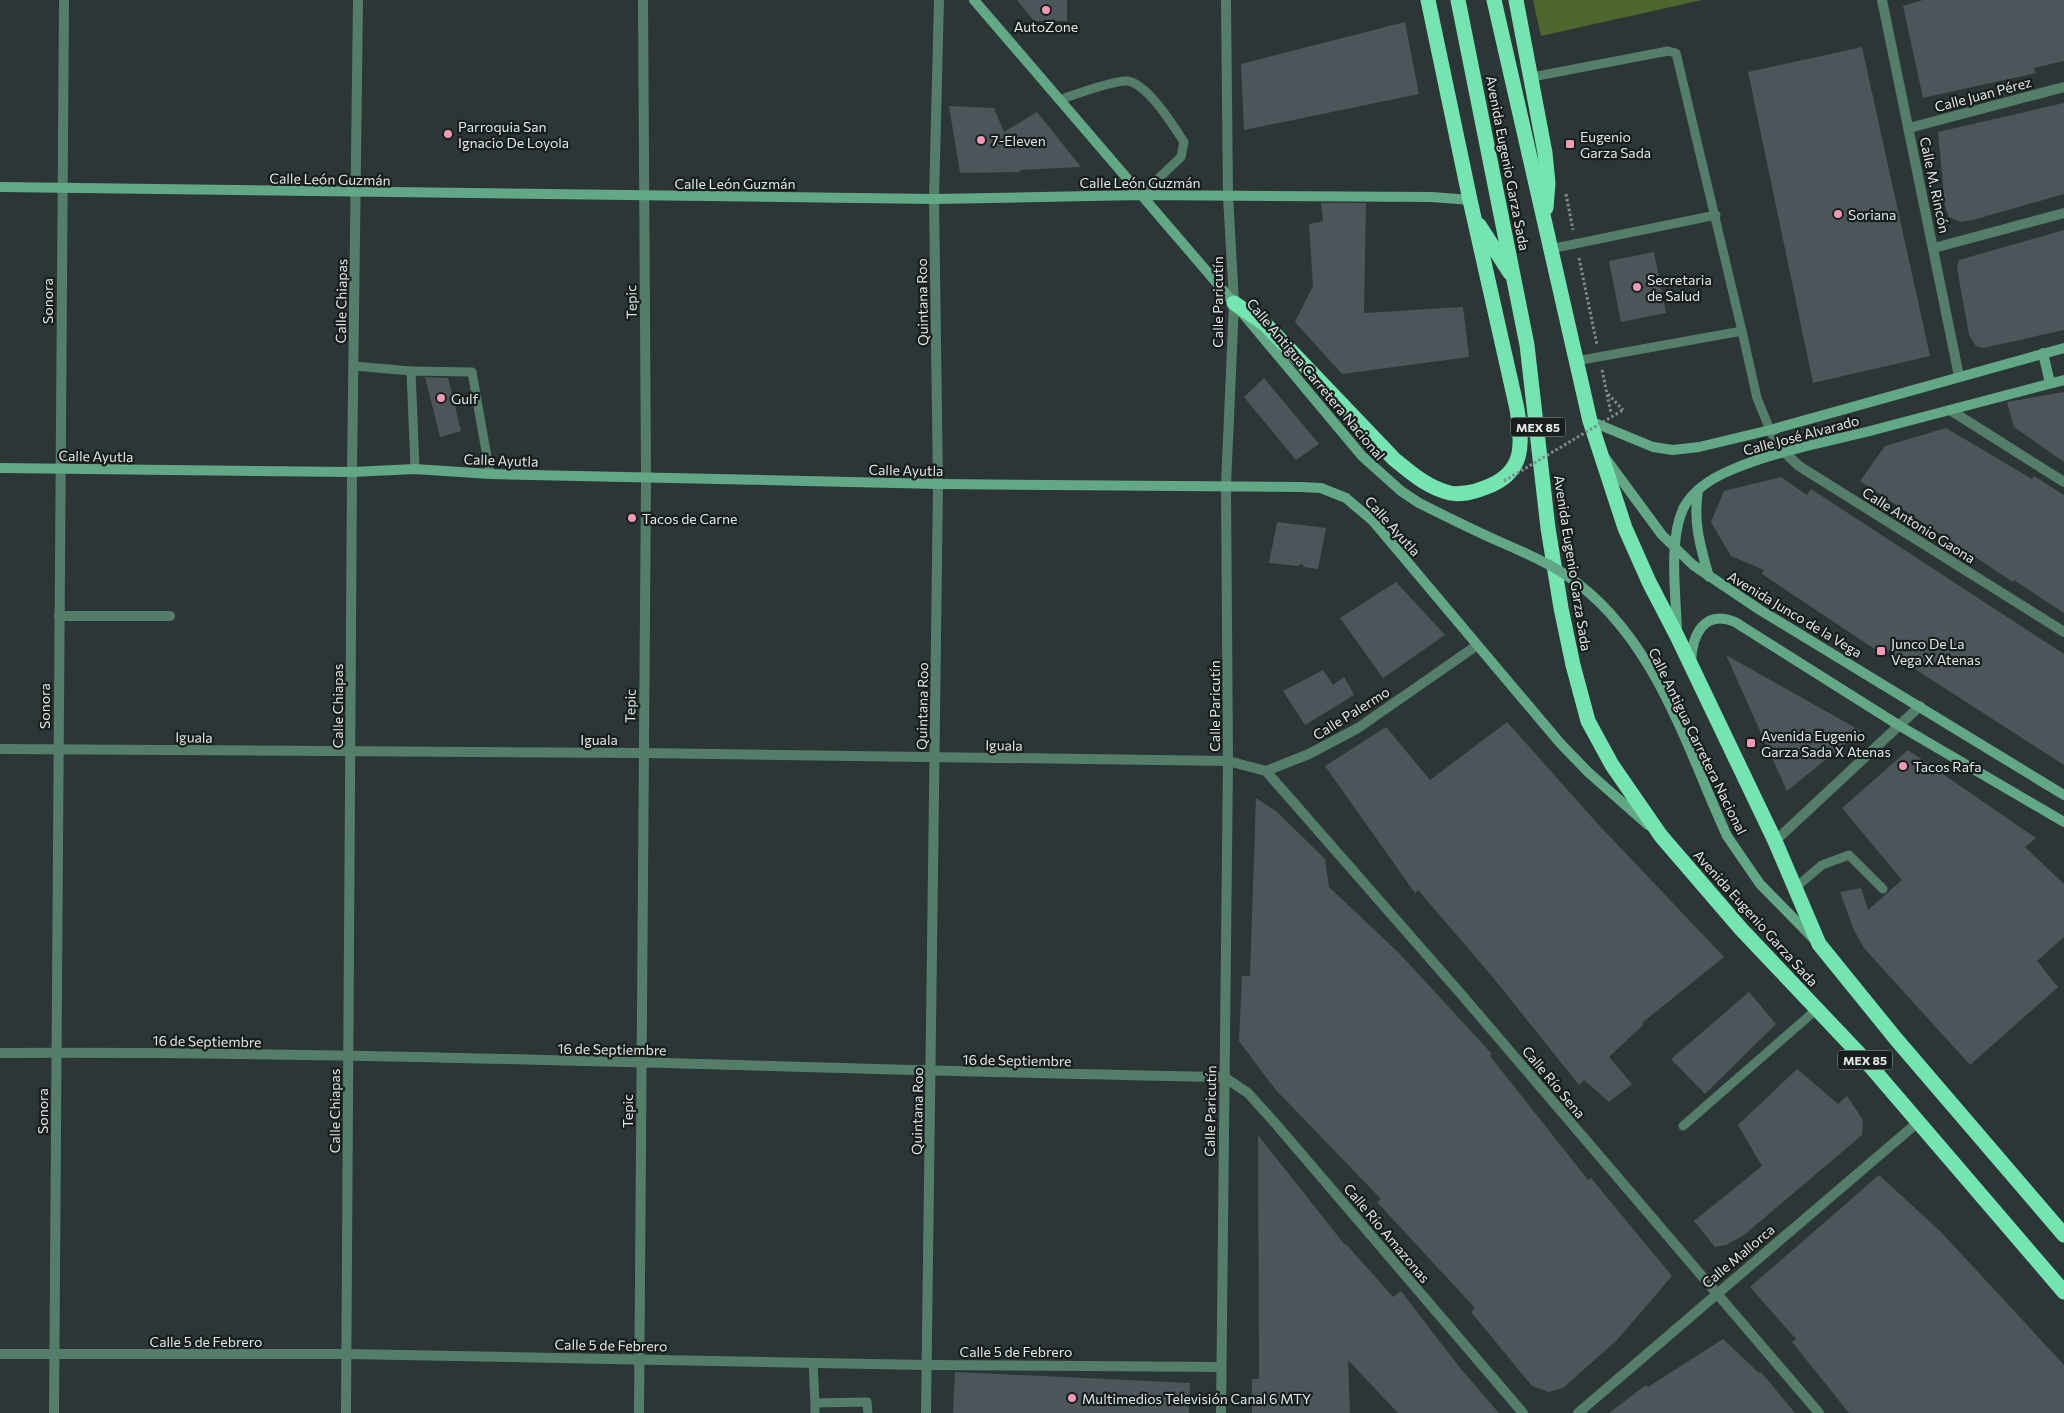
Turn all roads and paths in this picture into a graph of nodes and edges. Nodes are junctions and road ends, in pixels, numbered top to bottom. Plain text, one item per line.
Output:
1 (64, 0) edge
2 (358, 0) edge
3 (644, 0) edge
4 (939, 0) edge
5 (974, 0) edge
6 (1226, 0) edge
7 (1428, 0) edge
8 (1458, 0) edge
9 (1494, 0) edge
10 (1516, 0) edge
11 (1882, 0) edge
12 (1532, 77) junction
13 (2064, 87) edge
14 (1059, 100) junction
15 (1909, 128) junction
16 (0, 187) edge
17 (62, 188) junction
18 (1565, 188) dead end
19 (357, 193) junction
20 (1141, 195) junction
21 (644, 196) junction
22 (1228, 196) junction
23 (934, 199) junction
24 (1470, 200) junction
25 (2064, 213) edge
26 (1473, 215) junction
27 (1716, 215) junction
28 (1544, 219) junction
29 (1576, 244) junction
30 (1934, 248) junction
31 (1550, 249) junction
32 (1514, 280) junction
33 (1234, 302) junction
34 (1742, 331) junction
35 (1526, 345) junction
36 (2064, 348) edge
37 (2043, 353) junction
38 (1599, 358) junction
39 (1576, 361) junction
40 (354, 366) junction
41 (411, 371) junction
42 (1959, 376) junction
43 (2064, 380) edge
44 (1511, 383) junction
45 (2050, 383) junction
46 (1623, 410) dead end
47 (1950, 410) junction
48 (1590, 421) junction
49 (1770, 430) junction
50 (1615, 433) junction
51 (1598, 448) junction
52 (1784, 452) junction
53 (0, 468) edge
54 (60, 469) junction
55 (415, 469) junction
56 (352, 472) junction
57 (490, 474) junction
58 (646, 478) junction
59 (1504, 482) dead end
60 (2064, 482) edge
61 (938, 484) junction
62 (1226, 485) junction
63 (1698, 490) junction
64 (1676, 550) junction
65 (1709, 577) junction
66 (59, 616) junction
67 (170, 616) dead end
68 (2064, 632) edge
69 (1677, 636) junction
70 (1476, 646) junction
71 (1691, 665) junction
72 (1920, 706) junction
73 (1900, 726) junction
74 (0, 749) edge
75 (58, 749) junction
76 (351, 752) junction
77 (643, 753) junction
78 (935, 758) junction
79 (1228, 761) junction
80 (1266, 771) junction
81 (2064, 794) edge
82 (2064, 822) edge
83 (1661, 836) junction
84 (1775, 841) junction
85 (1796, 888) junction
86 (1883, 890) dead end
87 (1820, 944) junction
88 (1817, 1009) junction
89 (0, 1052) edge
90 (56, 1052) junction
91 (348, 1056) junction
92 (641, 1063) junction
93 (931, 1072) junction
94 (1224, 1077) junction
95 (1917, 1123) junction
96 (1683, 1126) dead end
97 (2064, 1235) edge
98 (2063, 1292) edge
99 (1715, 1293) junction
100 (0, 1354) edge
101 (347, 1354) junction
102 (55, 1355) junction
103 (640, 1360) junction
104 (813, 1363) junction
105 (926, 1364) junction
106 (1221, 1366) junction
107 (815, 1403) junction
108 (54, 1413) edge
109 (346, 1413) edge
110 (639, 1413) edge
111 (815, 1413) edge
112 (868, 1413) edge
113 (926, 1413) edge
114 (1221, 1413) edge
115 (1523, 1413) edge
116 (1578, 1413) edge
117 (1819, 1413) edge

1 - 17 street, Sonora
2 - 19 street, Calle Chiapas
3 - 21 street, Tepic
4 - 23 street, Quintana Roo
5 - 14 street, Calle Antigua Carretera Nacional
6 - 22 street, Calle Paricutín
7 - 24 highway
8 - 32 highway, Avenida Eugenio Garza Sada / MEX 85
9 - 28 highway, Avenida Eugenio Garza Sada / MEX 85
10 - 12 highway
11 - 15 street, Calle M. Rincón
12 - 27 lane
12 - 28 highway
13 - 15 street, Calle Juan Pérez
14 - 20 street, Calle Antigua Carretera Nacional
14 - 20 lane
15 - 30 street, Calle M. Rincón
16 - 17 street, Calle León Guzmán
17 - 19 street, Calle León Guzmán
17 - 54 street, Sonora
18 - 29 path
19 - 21 street, Calle León Guzmán
19 - 40 street, Calle Chiapas
20 - 22 street, Calle León Guzmán
20 - 23 street, Calle León Guzmán
20 - 33 street, Calle Antigua Carretera Nacional
21 - 23 street, Calle León Guzmán
21 - 58 street, Tepic
22 - 24 street, Calle León Guzmán
22 - 33 street, Calle Paricutín
23 - 61 street, Quintana Roo
24 - 26 highway
25 - 30 street
26 - 32 highway
26 - 44 highway
27 - 29 lane
27 - 34 lane
28 - 31 highway, Avenida Eugenio Garza Sada / MEX 85
29 - 31 lane
29 - 38 path
30 - 42 street, Calle M. Rincón
31 - 39 highway, Avenida Eugenio Garza Sada / MEX 85
32 - 35 highway, Avenida Eugenio Garza Sada / MEX 85
33 - 44 highway
33 - 62 street, Calle Paricutín
33 - 87 street, Calle Antigua Carretera Nacional, bridge
34 - 38 lane
34 - 49 lane
35 - 44 highway
35 - 83 highway, Avenida Eugenio Garza Sada / MEX 85
36 - 37 street, Calle José Alvarado
37 - 42 street, Calle José Alvarado
37 - 45 street
38 - 39 lane
38 - 50 path
39 - 48 highway, Avenida Eugenio Garza Sada / MEX 85
40 - 41 lane
40 - 56 street, Calle Chiapas
41 - 55 lane
41 - 57 lane
42 - 49 street, Calle José Alvarado
43 - 45 street, Calle José Alvarado
45 - 47 street, Calle José Alvarado
46 - 59 path, bridge
47 - 52 street, Calle José Alvarado
47 - 60 street
48 - 50 street, Calle José Alvarado
48 - 51 highway, Avenida Eugenio Garza Sada / MEX 85
49 - 50 street, Calle José Alvarado
49 - 52 street, Calle Antonio Gaona
51 - 64 street, Avenida Junco de la Vega
51 - 69 highway, Avenida Eugenio Garza Sada / MEX 85
52 - 63 street, Calle José Alvarado
52 - 68 street, Calle Antonio Gaona
53 - 54 street, Calle Ayutla
54 - 56 street, Calle Ayutla
54 - 66 street, Sonora
55 - 56 street, Calle Ayutla
55 - 57 street, Calle Ayutla
56 - 76 street, Calle Chiapas
57 - 58 street, Calle Ayutla
58 - 61 street, Calle Ayutla
58 - 77 street, Tepic
61 - 62 street, Calle Ayutla
61 - 78 street, Quintana Roo
62 - 70 street, Calle Ayutla
62 - 79 street, Calle Paricutín
63 - 64 street, Calle José Alvarado
63 - 65 street
64 - 65 street, Avenida Junco de la Vega
64 - 69 street, Calle José Alvarado
65 - 72 street, Avenida Junco de la Vega
66 - 67 street
66 - 75 street, Sonora
69 - 71 highway, Avenida Eugenio Garza Sada / MEX 85
70 - 80 street, Calle Palermo
70 - 83 street, Calle Ayutla
71 - 73 street
71 - 84 highway, Avenida Eugenio Garza Sada / MEX 85
72 - 73 street
72 - 81 street, Avenida Junco de la Vega
73 - 82 street
73 - 84 street
74 - 75 street, Iguala
75 - 76 street, Iguala
75 - 90 street, Sonora
76 - 77 street, Iguala
76 - 91 street, Calle Chiapas
77 - 78 street, Iguala
77 - 92 street, Tepic
78 - 79 street, Iguala
78 - 93 street, Quintana Roo
79 - 80 street
79 - 94 street, Calle Paricutín
80 - 99 street, Calle Río Sena
83 - 88 highway, Avenida Eugenio Garza Sada / MEX 85
84 - 85 highway, Avenida Eugenio Garza Sada / MEX 85
85 - 86 lane
85 - 87 highway, Avenida Eugenio Garza Sada / MEX 85
87 - 97 highway, Avenida Eugenio Garza Sada / MEX 85
88 - 95 highway, Avenida Eugenio Garza Sada / MEX 85
88 - 96 lane
89 - 90 street, 16 de Septiembre
90 - 91 street, 16 de Septiembre
90 - 102 street, Sonora
91 - 92 street, 16 de Septiembre
91 - 101 street, Calle Chiapas
92 - 93 street, 16 de Septiembre
92 - 103 street, Tepic
93 - 94 street, 16 de Septiembre
93 - 105 street, Quintana Roo
94 - 106 street, Calle Paricutín
94 - 115 street, Calle Río Amazonas
95 - 98 highway, Avenida Eugenio Garza Sada / MEX 85
95 - 99 street, Calle Mallorca
99 - 116 street, Calle Mallorca
99 - 117 street, Calle Río Sena
100 - 102 street, Calle 5 de Febrero
101 - 102 street, Calle 5 de Febrero
101 - 103 street, Calle 5 de Febrero
101 - 109 street, Calle Chiapas
102 - 108 street, Sonora
103 - 104 street, Calle 5 de Febrero
103 - 110 street, Tepic
104 - 105 street, Calle 5 de Febrero
104 - 107 lane
105 - 106 street, Calle 5 de Febrero
105 - 113 street, Quintana Roo
106 - 114 street, Calle Paricutín
107 - 111 lane
107 - 112 lane

